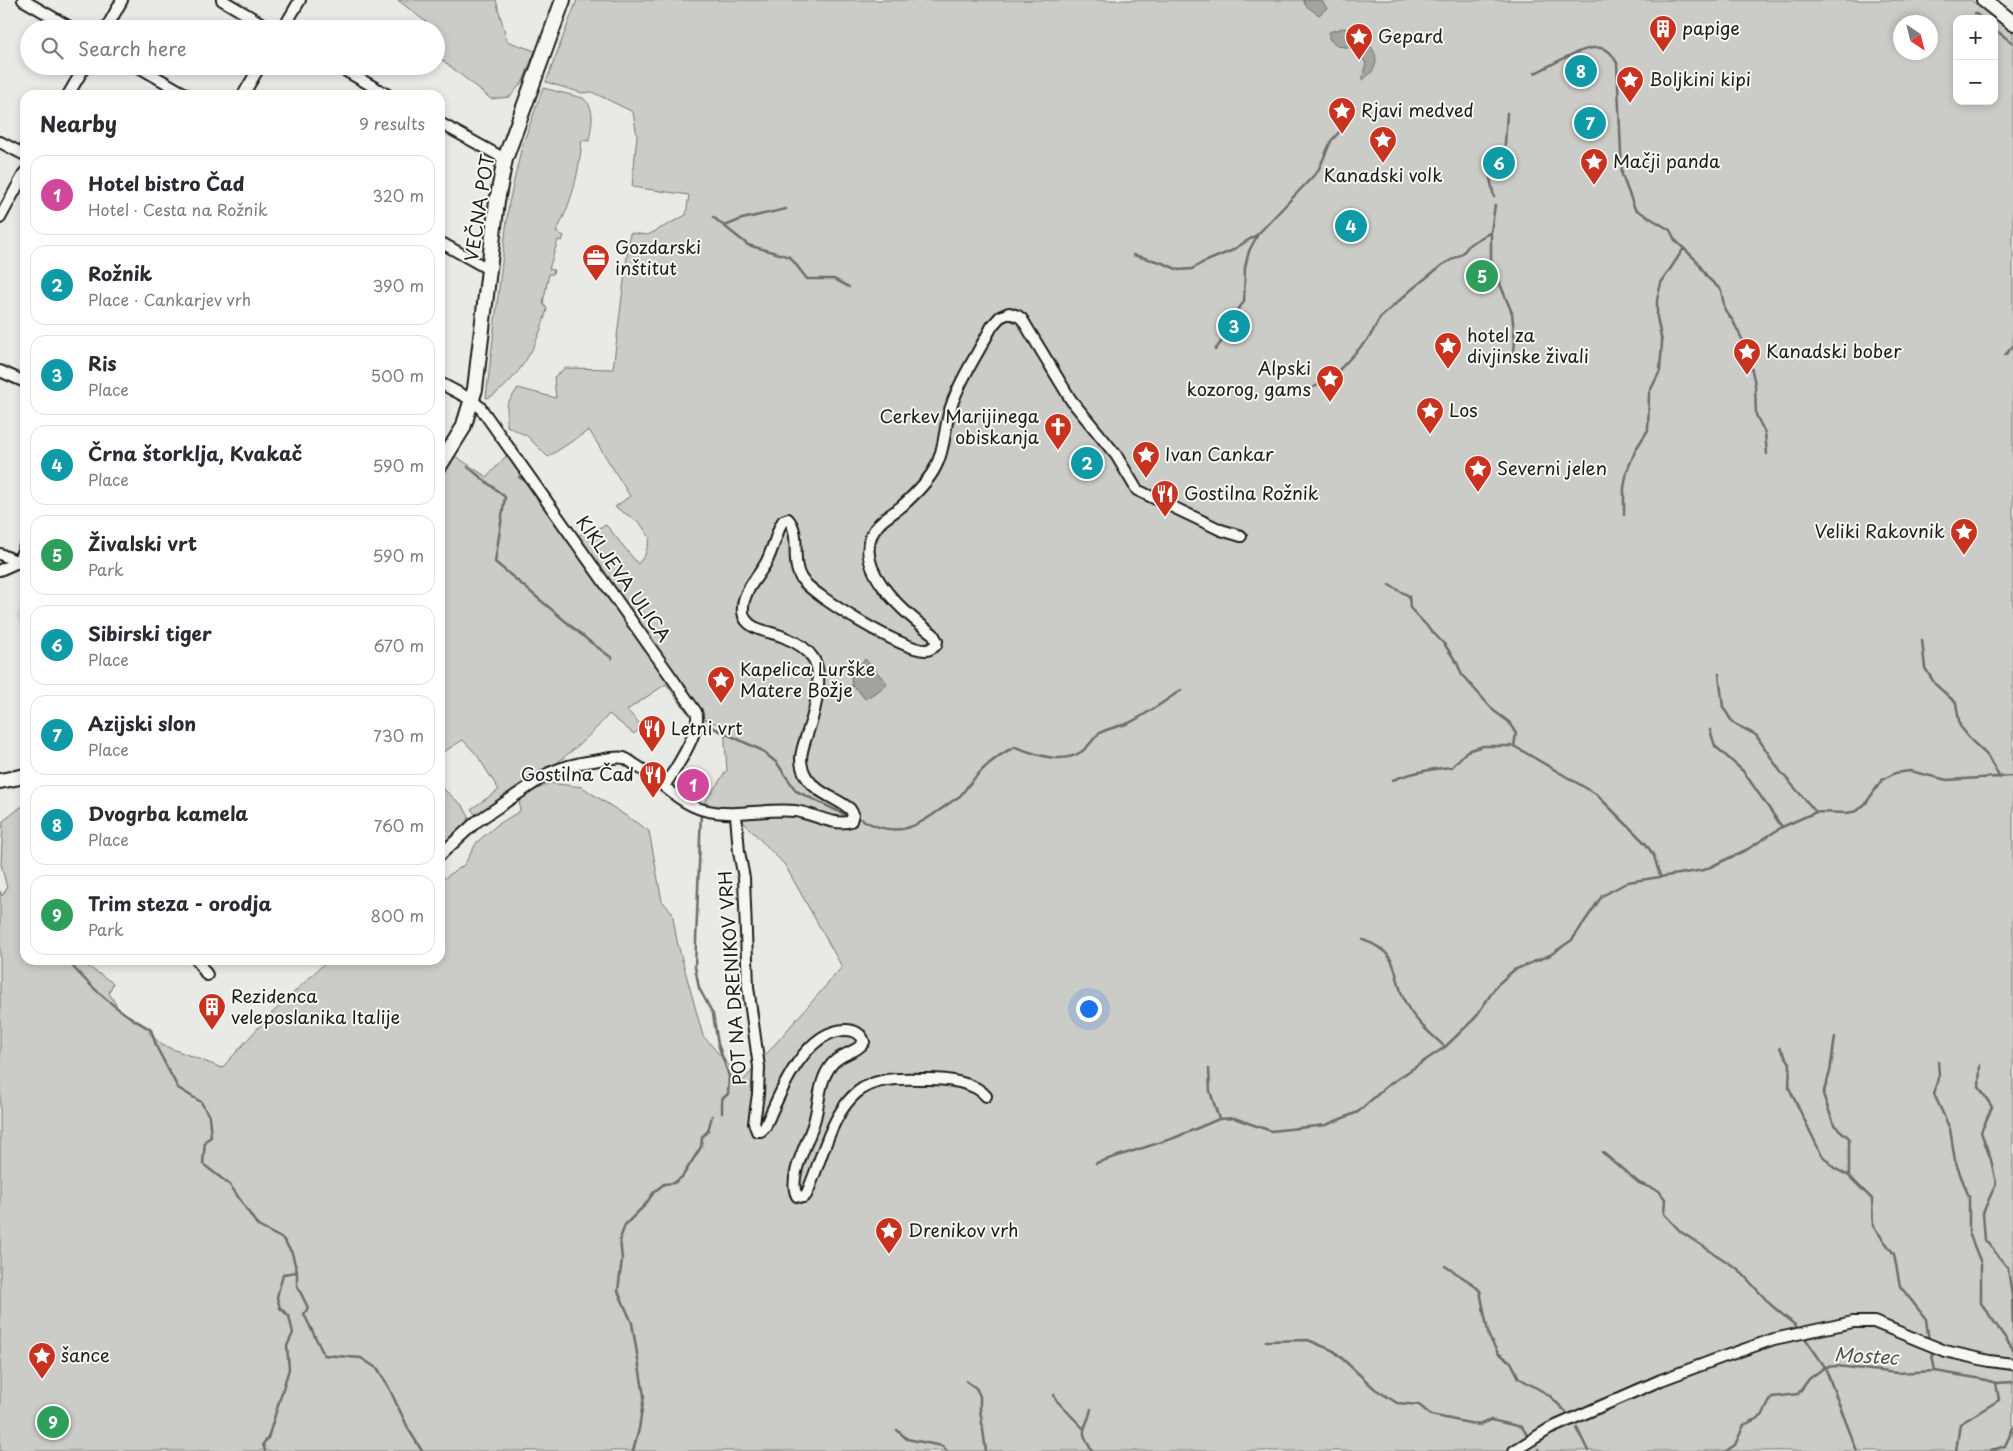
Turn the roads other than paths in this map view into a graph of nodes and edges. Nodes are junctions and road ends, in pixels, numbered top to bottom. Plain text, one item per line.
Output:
1 (23, 0) edge
2 (122, 0) edge
3 (222, 0) edge
4 (300, 0) edge
5 (563, 0) edge
6 (1984, 0) edge
7 (57, 20) edge
8 (111, 20) edge
9 (256, 20) edge
10 (288, 20) edge
11 (2013, 23) edge
12 (80, 75) edge
13 (153, 75) edge
14 (255, 75) edge
15 (353, 75) edge
16 (71, 90) edge
17 (178, 90) edge
18 (246, 90) edge
19 (379, 90) edge
20 (445, 126) edge
21 (0, 142) edge
22 (20, 152) edge
23 (505, 159) junction
24 (20, 181) edge
25 (0, 218) edge
26 (445, 245) edge
27 (490, 270) junction
28 (0, 371) edge
29 (20, 380) edge
30 (445, 386) edge
31 (472, 400) junction
32 (445, 457) edge
33 (1241, 536) dead end
34 (0, 554) edge
35 (20, 564) edge
36 (20, 564) edge
37 (0, 570) edge
38 (20, 777) edge
39 (0, 781) edge
40 (664, 786) junction
41 (736, 815) junction
42 (445, 850) edge
43 (200, 965) edge
44 (207, 975) dead end
45 (986, 1096) dead end
46 (2013, 1364) edge
47 (1514, 1451) edge

1 - 7 street
2 - 8 street
3 - 9 street
4 - 10 street
5 - 23 main road, VEČNA POT
6 - 11 main road
12 - 16 street
13 - 17 street
14 - 18 street
15 - 19 street
20 - 23 street
21 - 22 street
23 - 27 main road, VEČNA POT
24 - 25 street
26 - 27 street
27 - 31 main road, VEČNA POT
28 - 29 street
30 - 31 street
31 - 32 main road, VEČNA POT
31 - 40 street, KIKLJEVA ULICA
33 - 41 street
34 - 35 street
36 - 37 street
38 - 39 main road
40 - 41 street
40 - 42 street
41 - 45 street, POT NA DRENIKOV VRH
43 - 44 street
46 - 47 street

